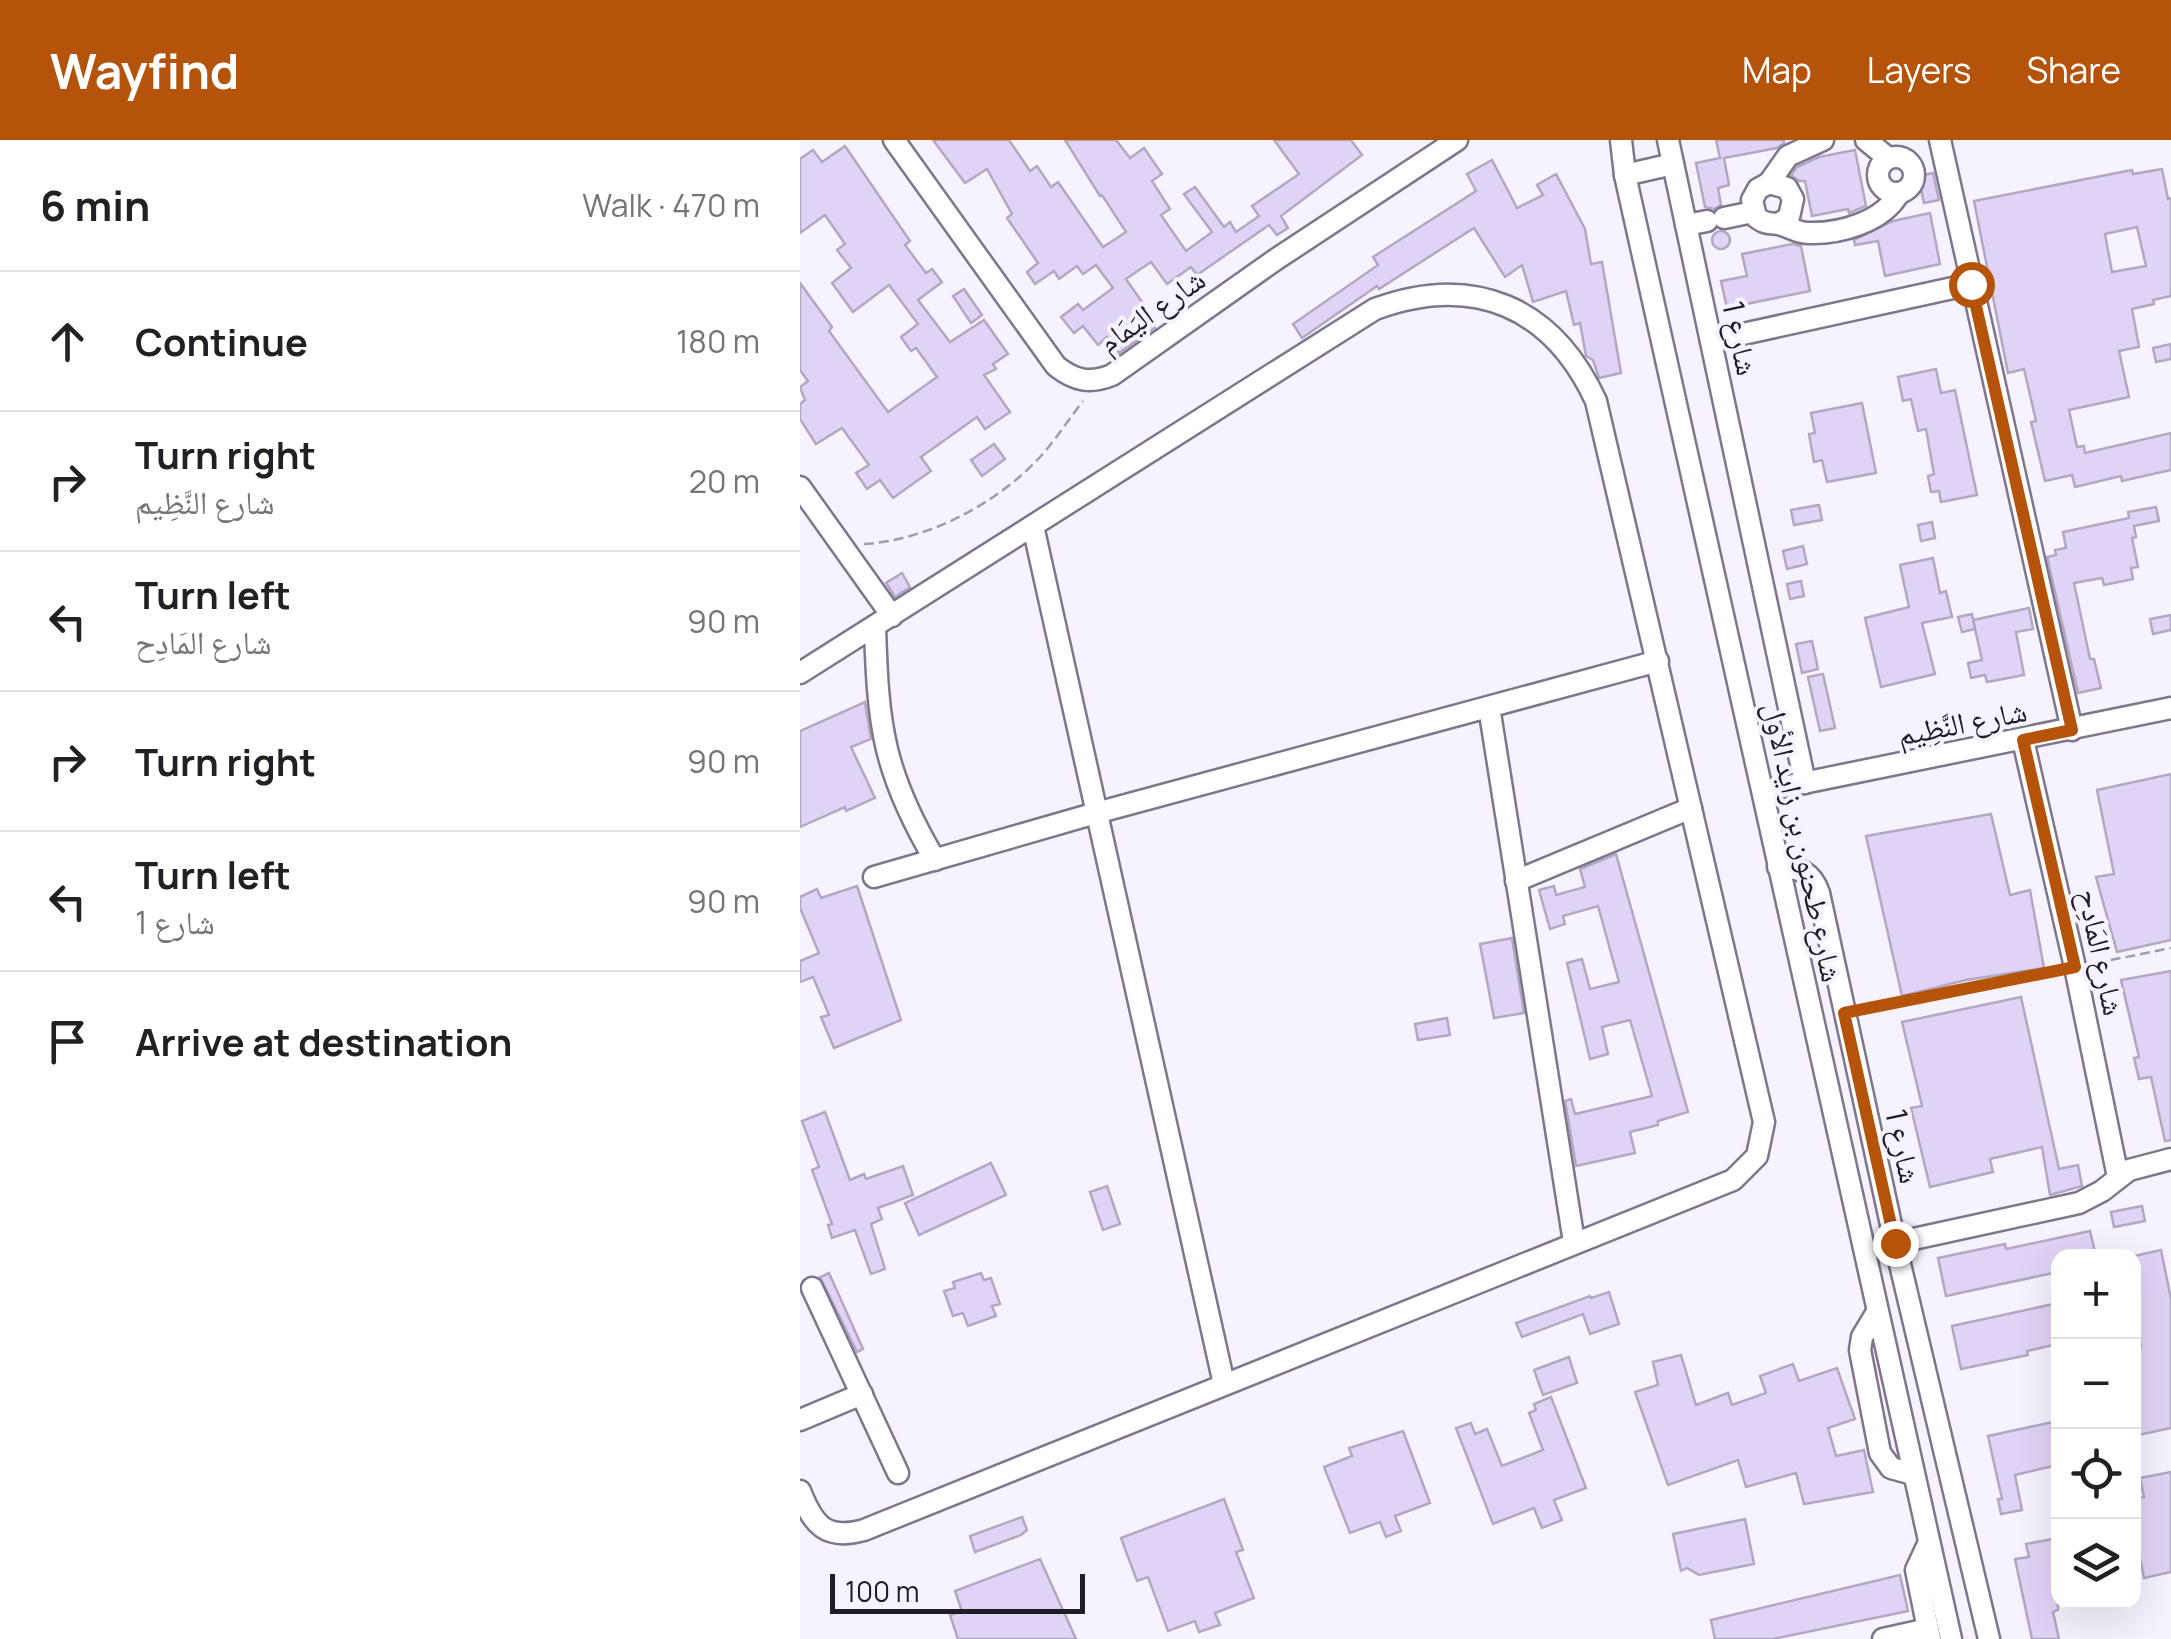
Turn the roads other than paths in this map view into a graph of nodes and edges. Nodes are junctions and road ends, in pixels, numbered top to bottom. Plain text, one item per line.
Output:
1 (894, 140) edge
2 (1457, 140) edge
3 (1608, 140) edge
4 (1620, 140) edge
5 (1668, 140) edge
6 (1822, 140) edge
7 (1866, 140) edge
8 (1940, 140) edge
9 (1674, 164) junction
10 (1625, 175) junction
11 (1770, 183) junction
12 (1753, 212) junction
13 (1706, 221) junction
14 (1779, 224) junction
15 (1971, 284) junction
16 (1710, 342) junction
17 (800, 487) edge
18 (1032, 526) junction
19 (884, 621) junction
20 (1658, 661) junction
21 (800, 673) edge
22 (1489, 708) junction
23 (2171, 708) edge
24 (2072, 730) junction
25 (2023, 740) junction
26 (1805, 783) junction
27 (1764, 791) junction
28 (1690, 808) junction
29 (1096, 813) junction
30 (935, 860) junction
31 (1778, 867) junction
32 (874, 877) dead end
33 (1516, 881) junction
34 (2171, 1158) edge
35 (2118, 1177) junction
36 (1574, 1242) junction
37 (1895, 1243) junction
38 (812, 1288) dead end
39 (1224, 1384) junction
40 (862, 1394) junction
41 (800, 1420) edge
42 (898, 1473) dead end
43 (800, 1491) edge
44 (1929, 1542) junction
45 (1929, 1634) edge
46 (1883, 1639) edge
47 (1951, 1639) edge
48 (1989, 1639) edge

1 - 2 street, شارع اليَمَام
3 - 10 street, شارع طحنون بن زايد الأول
4 - 10 street, شارع طحنون بن زايد الأول
5 - 9 street, شارع 1
6 - 11 street
7 - 14 street
8 - 15 street
9 - 10 street
9 - 13 street, شارع 1
10 - 27 street, شارع طحنون بن زايد الأول
11 - 12 street
11 - 14 street
12 - 13 street
12 - 14 street
13 - 16 street, شارع 1
15 - 16 street
15 - 24 street
16 - 26 street, شارع 1
17 - 19 street
18 - 19 street
18 - 20 street
18 - 29 street
19 - 21 street
19 - 30 street
20 - 22 street
20 - 28 street
22 - 29 street
22 - 33 street
23 - 24 street, شارع النَّظِيم
24 - 25 street, شارع النَّظِيم
25 - 26 street, شارع النَّظِيم
25 - 35 street, شارع المَادِح
26 - 27 street, شارع النَّظِيم
27 - 31 street, شارع طحنون بن زايد الأول
28 - 33 street
28 - 36 street
29 - 30 street
29 - 39 street
30 - 32 street
31 - 37 street, شارع 1
31 - 44 street, شارع طحنون بن زايد الأول
33 - 36 street
34 - 35 street
35 - 37 street
36 - 39 street
37 - 48 street, شارع 1
38 - 40 street
39 - 43 street
40 - 41 street
40 - 42 street
44 - 45 street
44 - 47 street, شارع طحنون بن زايد الأول
45 - 46 street

